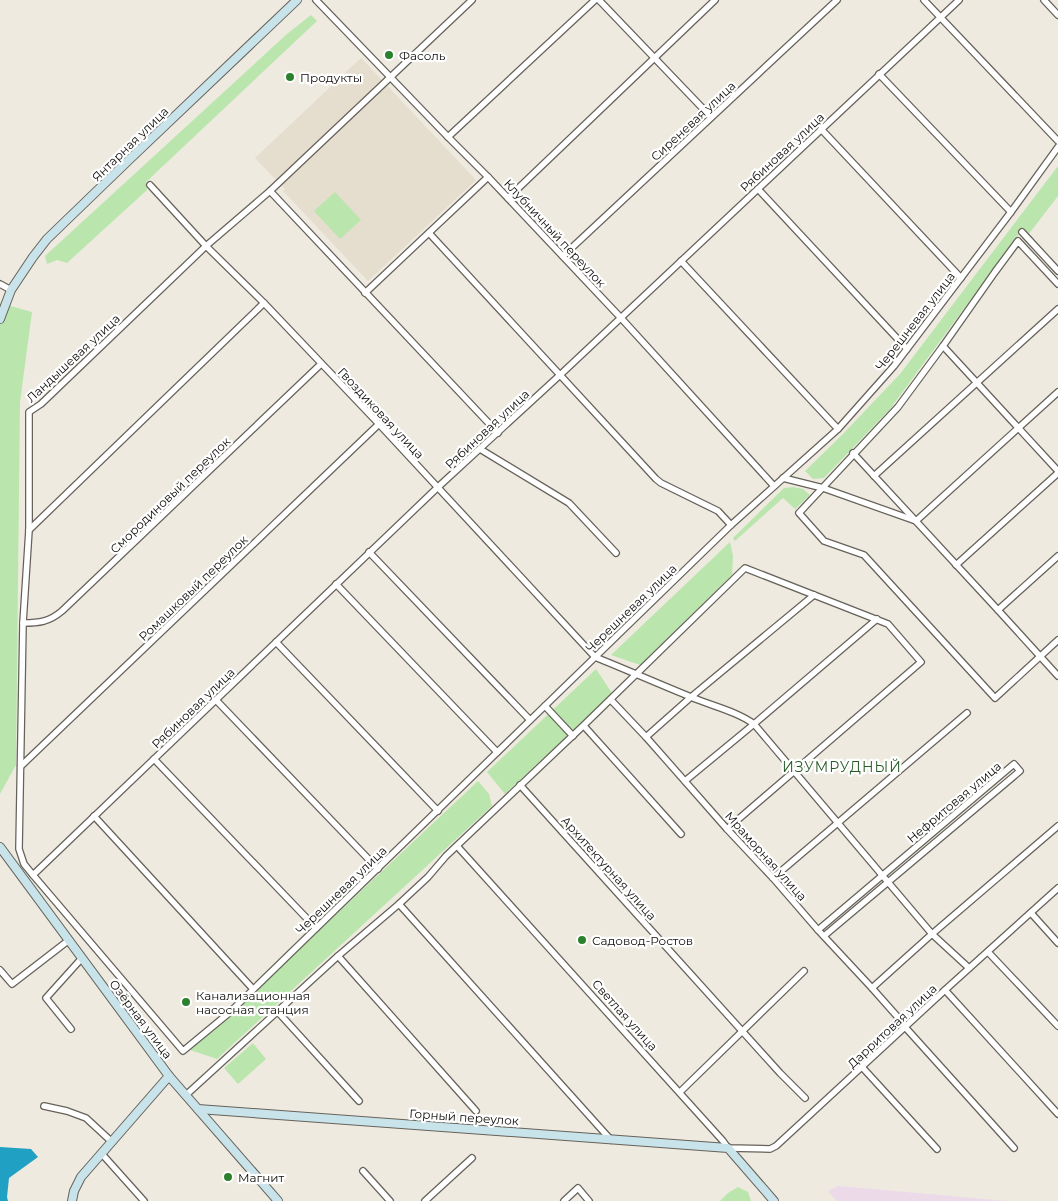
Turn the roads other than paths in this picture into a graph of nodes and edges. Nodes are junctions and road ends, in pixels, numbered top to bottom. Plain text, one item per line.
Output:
1 (298, 0) edge
2 (316, 0) edge
3 (472, 0) edge
4 (595, 0) edge
5 (600, 0) edge
6 (715, 0) edge
7 (836, 0) edge
8 (924, 0) edge
9 (959, 0) edge
10 (1044, 0) edge
11 (1058, 15) edge
12 (941, 17) junction
13 (654, 58) junction
14 (879, 74) junction
15 (391, 77) junction
16 (712, 117) junction
17 (821, 129) junction
18 (448, 137) junction
19 (1058, 141) edge
20 (1058, 146) edge
21 (488, 177) junction
22 (150, 185) dead end
23 (758, 189) junction
24 (270, 191) junction
25 (508, 198) junction
26 (1011, 212) junction
27 (1022, 232) dead end
28 (429, 233) junction
29 (206, 246) junction
30 (563, 256) junction
31 (681, 261) junction
32 (1058, 271) edge
33 (961, 278) junction
34 (0, 284) edge
35 (1058, 284) edge
36 (11, 290) junction
37 (365, 293) junction
38 (264, 303) junction
39 (1058, 309) edge
40 (621, 318) junction
41 (0, 319) edge
42 (943, 346) junction
43 (907, 349) junction
44 (321, 364) junction
45 (560, 375) junction
46 (977, 384) junction
47 (1058, 392) edge
48 (379, 424) junction
49 (1018, 428) junction
50 (838, 429) junction
51 (498, 432) junction
52 (480, 449) junction
53 (853, 453) junction
54 (1058, 472) edge
55 (874, 476) junction
56 (783, 478) junction
57 (774, 486) junction
58 (437, 488) junction
59 (823, 488) junction
60 (916, 521) junction
61 (731, 525) junction
62 (29, 530) junction
63 (369, 552) junction
64 (616, 553) dead end
65 (1058, 556) edge
66 (956, 565) junction
67 (336, 584) junction
68 (814, 595) junction
69 (998, 610) junction
70 (877, 619) junction
71 (24, 623) junction
72 (1058, 640) edge
73 (276, 642) junction
74 (595, 657) junction
75 (1040, 657) junction
76 (638, 674) junction
77 (1058, 676) edge
78 (691, 697) junction
79 (216, 700) junction
80 (611, 700) junction
81 (545, 706) junction
82 (967, 713) dead end
83 (530, 720) junction
84 (754, 724) junction
85 (584, 726) junction
86 (573, 736) junction
87 (646, 737) junction
88 (497, 752) junction
89 (154, 759) junction
90 (21, 766) junction
91 (794, 772) junction
92 (685, 781) junction
93 (520, 785) junction
94 (438, 811) junction
95 (94, 816) junction
96 (837, 823) junction
97 (1058, 826) edge
98 (727, 829) junction
99 (681, 834) dead end
100 (457, 846) junction
101 (0, 847) edge
102 (378, 869) junction
103 (32, 875) junction
104 (882, 876) junction
105 (773, 878) junction
106 (887, 883) junction
107 (1058, 888) edge
108 (400, 904) junction
109 (1031, 913) junction
110 (316, 928) junction
111 (818, 930) junction
112 (932, 934) junction
113 (824, 936) junction
114 (69, 940) junction
115 (1058, 943) edge
116 (988, 952) junction
117 (338, 956) junction
118 (82, 958) junction
119 (969, 968) junction
120 (0, 970) edge
121 (804, 971) dead end
122 (872, 988) junction
123 (253, 989) junction
124 (945, 990) junction
125 (278, 1012) junction
126 (1058, 1026) edge
127 (905, 1027) junction
128 (71, 1029) dead end
129 (743, 1031) junction
130 (183, 1051) joint
131 (862, 1067) junction
132 (169, 1076) junction
133 (680, 1092) junction
134 (186, 1095) junction
135 (805, 1098) dead end
136 (358, 1101) dead end
137 (44, 1106) dead end
138 (198, 1109) junction
139 (476, 1111) dead end
140 (1058, 1113) edge
141 (611, 1140) junction
142 (112, 1142) junction
143 (728, 1148) junction
144 (1014, 1148) dead end
145 (937, 1149) dead end
146 (102, 1154) junction
147 (472, 1158) dead end
148 (363, 1171) dead end
149 (72, 1201) edge
150 (144, 1201) edge
151 (278, 1201) edge
152 (390, 1201) edge
153 (425, 1201) edge
154 (564, 1201) edge
155 (589, 1201) edge
156 (774, 1201) edge

1 - 36 street, Янтарная улица
2 - 15 street, Клубничный переулок
3 - 15 street, Ландышевая улица
4 - 18 street
5 - 13 street
6 - 13 street
7 - 16 street, Сиреневая улица
8 - 12 street
9 - 12 street, Рябиновая улица
10 - 11 street
12 - 14 street, Рябиновая улица
12 - 19 street
13 - 16 street
13 - 25 street
14 - 17 street, Рябиновая улица
14 - 26 street
15 - 18 street, Клубничный переулок
15 - 24 street, Ландышевая улица
16 - 30 street, Сиреневая улица
17 - 23 street, Рябиновая улица
17 - 33 street
18 - 21 street, Клубничный переулок
20 - 26 street, Черешневая улица
21 - 25 street, Клубничный переулок
21 - 28 street
22 - 29 street, Гвоздиковая улица
23 - 31 street, Рябиновая улица
23 - 43 street
24 - 29 street, Ландышевая улица
24 - 37 street
25 - 30 street, Клубничный переулок
26 - 33 street, Черешневая улица
27 - 32 street
28 - 37 street
28 - 45 street
29 - 38 street, Гвоздиковая улица
29 - 62 street, Ландышевая улица
30 - 40 street, Клубничный переулок
31 - 40 street, Рябиновая улица
31 - 50 street
33 - 43 street, Черешневая улица
34 - 36 street
35 - 42 street
36 - 41 street, Янтарная улица
37 - 51 street
38 - 44 street, Гвоздиковая улица
38 - 62 street
39 - 46 street
40 - 45 street, Рябиновая улица
40 - 57 street, Клубничный переулок
42 - 46 street
42 - 53 street
43 - 50 street, Черешневая улица
44 - 48 street, Гвоздиковая улица
44 - 71 street, Смородиновый переулок
45 - 51 street, Рябиновая улица
45 - 61 street
46 - 49 street
46 - 55 street
47 - 49 street
48 - 58 street, Гвоздиковая улица
48 - 90 street, Ромашковый переулок
49 - 54 street
49 - 60 street
50 - 56 street, Черешневая улица
51 - 52 street, Рябиновая улица
52 - 58 street, Рябиновая улица
52 - 64 street
53 - 55 street
53 - 59 street
54 - 66 street
55 - 60 street
56 - 57 street, Черешневая улица
56 - 59 street
57 - 61 street, Черешневая улица
58 - 63 street, Рябиновая улица
58 - 74 street, Гвоздиковая улица
59 - 60 street
59 - 75 street
60 - 66 street
61 - 74 street, Черешневая улица
62 - 71 street, Ландышевая улица
63 - 67 street, Рябиновая улица
63 - 83 street
65 - 69 street
66 - 69 street
67 - 73 street, Рябиновая улица
67 - 88 street
68 - 70 street
68 - 76 street
68 - 78 street
69 - 75 street
70 - 84 street
70 - 91 street
71 - 90 street, Ландышевая улица
72 - 75 street
73 - 79 street, Рябиновая улица
73 - 94 street
74 - 76 street
74 - 81 street, Черешневая улица
75 - 77 street
76 - 78 street
76 - 80 street
78 - 84 street
78 - 87 street
79 - 89 street, Рябиновая улица
79 - 102 street
80 - 85 street
80 - 87 street, Мраморная улица
81 - 83 street, Черешневая улица
81 - 86 street
82 - 96 street
83 - 88 street, Черешневая улица
84 - 91 street
84 - 92 street
85 - 86 street
85 - 99 street
86 - 93 street
87 - 92 street, Мраморная улица
88 - 94 street, Черешневая улица
89 - 95 street, Рябиновая улица
89 - 110 street
90 - 103 street, Ландышевая улица
91 - 96 street
91 - 98 street
92 - 98 street, Мраморная улица
93 - 100 street
93 - 129 street, Архитектурная улица
94 - 102 street, Черешневая улица
95 - 103 street, Рябиновая улица
95 - 123 street
96 - 104 street
96 - 105 street
97 - 112 street
98 - 105 street, Мраморная улица
100 - 108 street
100 - 133 street, Светлая улица
101 - 114 street, Озёрная улица
102 - 110 street, Черешневая улица
103 - 130 street, Ландышевая улица
104 - 106 street
104 - 106 street, Нефритовая улица
104 - 111 street, Нефритовая улица
105 - 111 street, Мраморная улица
106 - 112 street
106 - 113 street, Нефритовая улица
107 - 109 street, Дарритовая улица
108 - 117 street
108 - 141 street
109 - 115 street
109 - 116 street, Дарритовая улица
110 - 123 street, Черешневая улица
111 - 113 street, Мраморная улица
112 - 119 street
112 - 122 street
113 - 122 street, Мраморная улица
114 - 118 street, Озёрная улица
114 - 120 street
116 - 119 street, Дарритовая улица
116 - 126 street
117 - 125 street
117 - 139 street
118 - 128 street
118 - 132 street, Озёрная улица
119 - 124 street, Дарритовая улица
121 - 129 street
122 - 127 street, Мраморная улица
123 - 130 street, Черешневая улица
124 - 127 street, Дарритовая улица
124 - 140 street
125 - 134 street
125 - 136 street
127 - 131 street, Дарритовая улица
127 - 144 street, Мраморная улица
129 - 133 street
129 - 135 street, Архитектурная улица
131 - 143 street, Дарритовая улица
131 - 145 street
132 - 134 street
132 - 142 street, Озёрная улица
133 - 143 street, Светлая улица
134 - 138 street
137 - 142 street
138 - 141 street, Горный переулок
138 - 151 street
141 - 143 street, Горный переулок
142 - 146 street, Озёрная улица
143 - 156 street, Светлая улица
146 - 149 street, Озёрная улица
146 - 150 street
147 - 153 street
148 - 152 street
154 - 155 street

